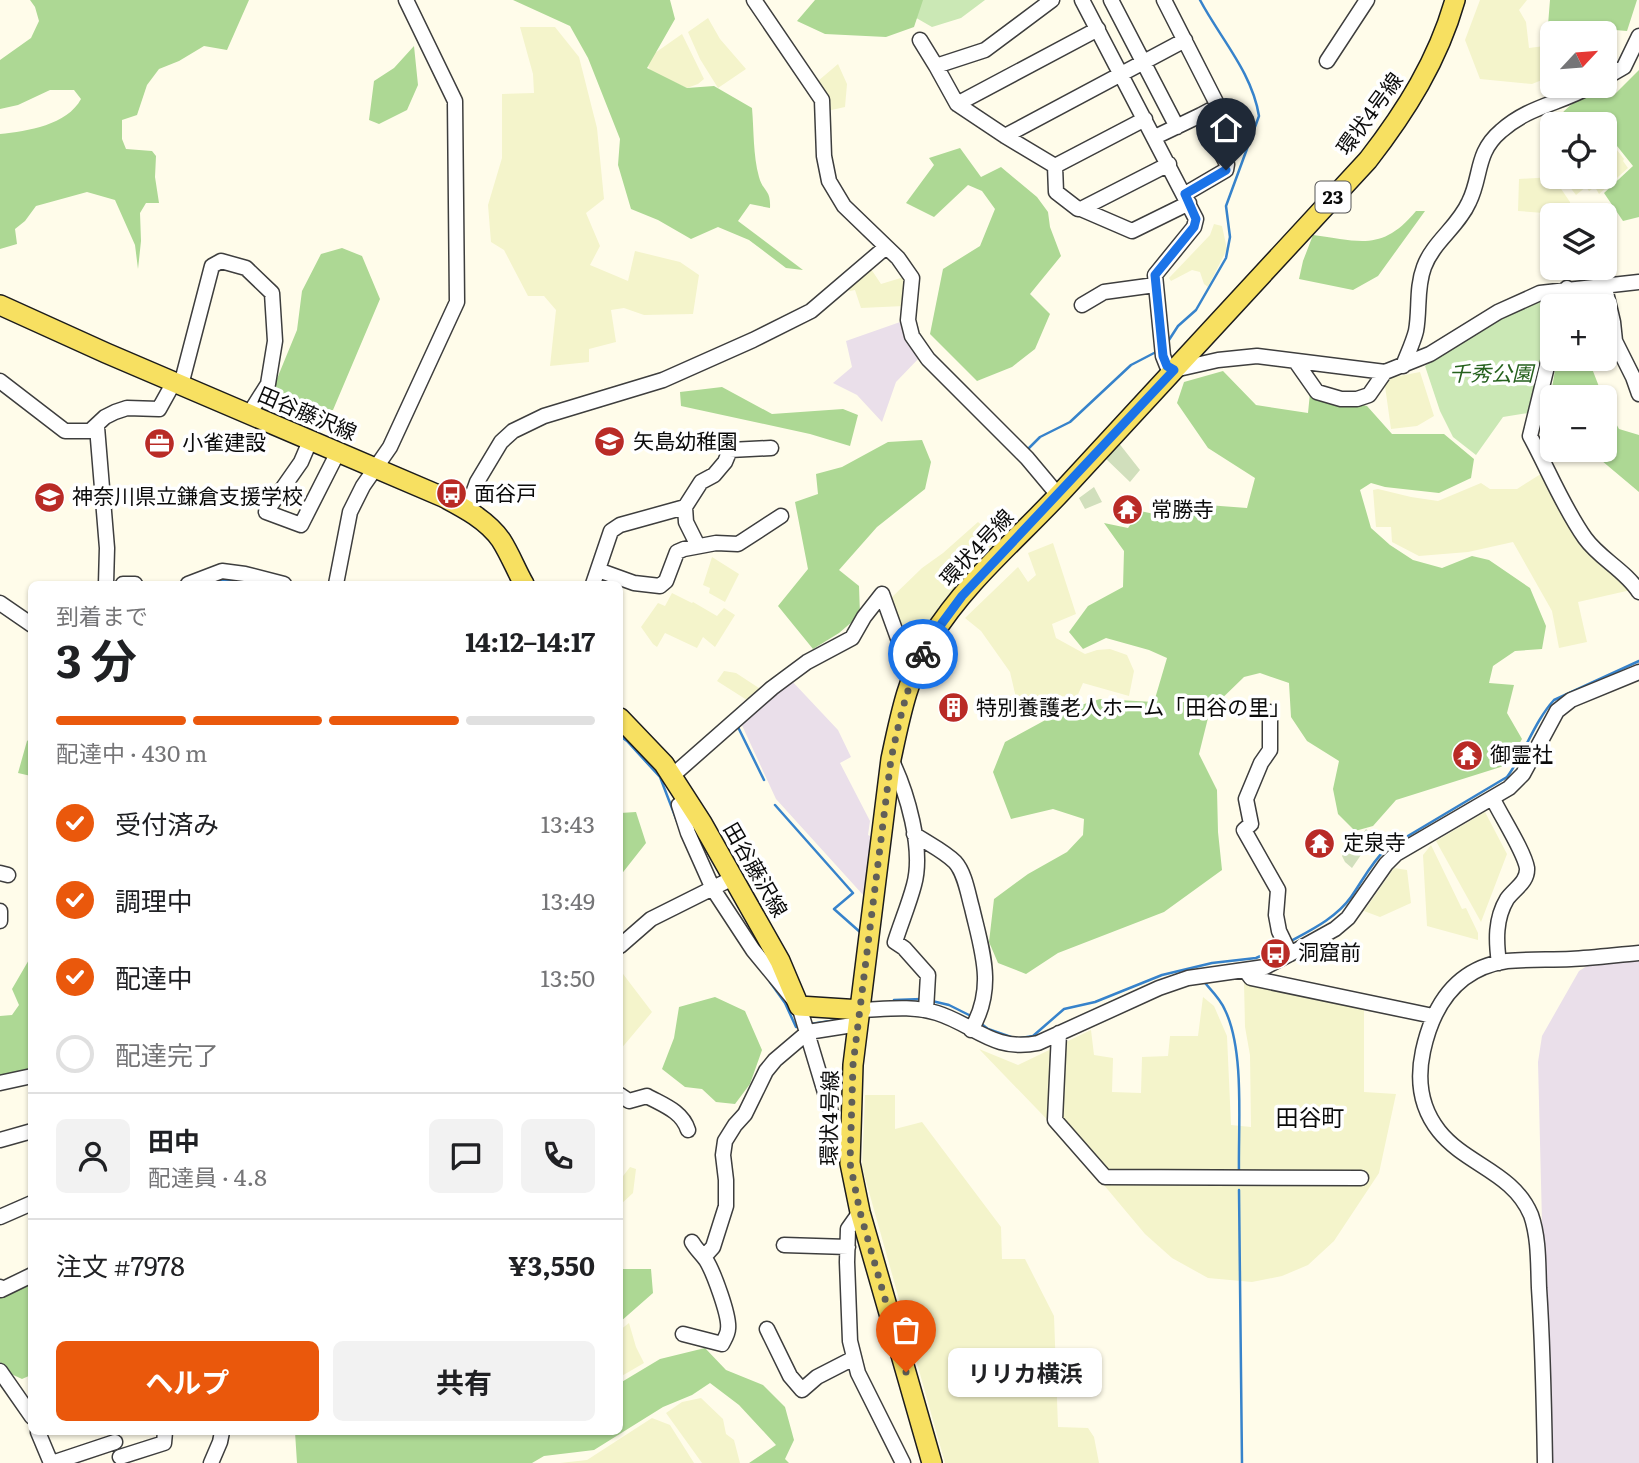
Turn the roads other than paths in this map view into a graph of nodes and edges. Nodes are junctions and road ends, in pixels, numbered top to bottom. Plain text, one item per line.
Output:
1 (406, 0) edge
2 (754, 0) edge
3 (1052, 0) edge
4 (1082, 0) edge
5 (1111, 0) edge
6 (1164, 0) edge
7 (1367, 0) edge
8 (1455, 0) edge
9 (1098, 29) junction
10 (1639, 36) edge
11 (920, 40) dead end
12 (1185, 40) junction
13 (1326, 61) dead end
14 (1144, 63) junction
15 (936, 66) junction
16 (1617, 70) edge
17 (1121, 74) junction
18 (1568, 98) edge
19 (957, 104) junction
20 (1201, 115) junction
21 (1145, 119) junction
22 (1177, 127) junction
23 (1005, 136) junction
24 (1155, 137) junction
25 (1170, 164) junction
26 (1055, 166) junction
27 (1187, 198) junction
28 (1082, 209) junction
29 (886, 247) junction
30 (1639, 282) edge
31 (1604, 284) junction
32 (1155, 285) junction
33 (1567, 288) junction
34 (1565, 294) edge
35 (0, 298) edge
36 (0, 305) edge
37 (1082, 305) dead end
38 (40, 321) junction
39 (1296, 362) junction
40 (1403, 366) junction
41 (1174, 370) junction
42 (1546, 371) edge
43 (1385, 372) junction
44 (0, 381) edge
45 (178, 383) junction
46 (1639, 394) edge
47 (249, 414) junction
48 (97, 426) junction
49 (310, 441) junction
50 (771, 448) dead end
51 (338, 452) junction
52 (377, 469) junction
53 (1058, 495) junction
54 (685, 507) junction
55 (467, 510) junction
56 (781, 516) dead end
57 (698, 546) junction
58 (598, 570) junction
59 (106, 581) edge
60 (196, 581) edge
61 (272, 581) edge
62 (337, 581) edge
63 (522, 581) edge
64 (594, 581) edge
65 (1639, 592) edge
66 (0, 603) edge
67 (28, 622) edge
68 (914, 671) junction
69 (1639, 672) edge
70 (1270, 712) dead end
71 (623, 721) edge
72 (891, 759) junction
73 (672, 776) junction
74 (1493, 799) junction
75 (687, 800) junction
76 (914, 834) junction
77 (733, 878) junction
78 (710, 890) junction
79 (0, 911) edge
80 (0, 921) edge
81 (623, 943) edge
82 (1287, 948) junction
83 (1639, 953) edge
84 (1499, 963) junction
85 (1245, 970) junction
86 (927, 1003) junction
87 (1433, 1016) junction
88 (860, 1017) junction
89 (804, 1023) junction
90 (975, 1023) junction
91 (1059, 1033) junction
92 (28, 1077) edge
93 (0, 1083) edge
94 (623, 1097) edge
95 (688, 1130) dead end
96 (28, 1132) edge
97 (0, 1140) edge
98 (850, 1163) junction
99 (1362, 1178) dead end
100 (28, 1205) edge
101 (860, 1212) junction
102 (0, 1217) edge
103 (692, 1242) dead end
104 (785, 1245) dead end
105 (848, 1247) junction
106 (705, 1257) junction
107 (28, 1277) edge
108 (0, 1289) edge
109 (767, 1329) dead end
110 (683, 1334) dead end
111 (854, 1358) junction
112 (0, 1371) edge
113 (28, 1411) edge
114 (39, 1435) edge
115 (165, 1435) edge
116 (221, 1435) edge
117 (113, 1437) edge
118 (121, 1460) edge
119 (51, 1463) edge
120 (211, 1463) edge
121 (903, 1463) edge
122 (932, 1463) edge
123 (1545, 1463) edge

1 - 52 street
2 - 29 street
3 - 15 street
4 - 9 street
5 - 14 street
6 - 12 street
7 - 13 street
8 - 41 main road, 環状4号線 / 23
9 - 17 street
9 - 19 street
10 - 16 street
11 - 15 street
12 - 14 street
12 - 20 street
14 - 17 street
14 - 22 street
15 - 19 street
17 - 21 street
17 - 23 street
18 - 40 street
19 - 23 street
20 - 22 street
20 - 27 street
21 - 24 street
21 - 26 street
22 - 24 street
23 - 26 street
24 - 25 street
25 - 27 street
25 - 28 street
26 - 28 street
27 - 28 street
27 - 32 street
29 - 53 street
29 - 55 street
30 - 31 street
31 - 33 street
31 - 46 street
32 - 37 street
32 - 41 street
33 - 34 street
33 - 40 street
35 - 38 main road, 田谷藤沢線
36 - 38 main road, 田谷藤沢線
38 - 45 main road, 田谷藤沢線
39 - 41 street
39 - 43 street
39 - 43 street
40 - 43 street
41 - 53 main road, 環状4号線 / 23
42 - 65 street
44 - 48 street
45 - 47 main road, 田谷藤沢線
45 - 47 street
45 - 48 street
47 - 49 main road, 田谷藤沢線
48 - 59 street
49 - 51 main road, 田谷藤沢線
49 - 51 street
50 - 54 street
51 - 52 main road, 田谷藤沢線
52 - 55 main road, 田谷藤沢線
52 - 62 street
53 - 68 main road, 環状4号線 / 23
54 - 57 street
54 - 58 street
55 - 63 main road, 田谷藤沢線
56 - 57 street
57 - 58 street
58 - 64 street
60 - 61 street
66 - 67 street
68 - 72 main road, 環状4号線 / 23
68 - 73 street
69 - 74 street
70 - 82 street
71 - 73 main road, 田谷藤沢線
72 - 76 street
72 - 88 main road, 環状4号線 / 23
73 - 75 main road, 田谷藤沢線
74 - 82 street
74 - 84 street
75 - 77 main road, 田谷藤沢線
75 - 78 street
76 - 86 street
76 - 90 street
77 - 78 street
77 - 89 main road, 田谷藤沢線
78 - 81 street
78 - 89 street
79 - 80 street
82 - 85 street
83 - 84 street
84 - 87 street
85 - 87 street
85 - 91 street
86 - 88 street
86 - 90 street
87 - 123 street
88 - 89 main road
88 - 89 street
88 - 98 main road, 環状4号線 / 23
89 - 98 street
89 - 106 street
90 - 91 street
91 - 99 street
92 - 93 street
94 - 95 street
96 - 97 street
98 - 101 main road, 環状4号線 / 23
100 - 102 street
101 - 105 street
101 - 122 main road, 環状4号線 / 23
103 - 106 street
104 - 105 street
105 - 111 street
106 - 110 street
107 - 108 street
109 - 111 street
111 - 121 street
112 - 113 street
114 - 119 street
115 - 118 street
116 - 120 street
117 - 118 street
117 - 119 street

